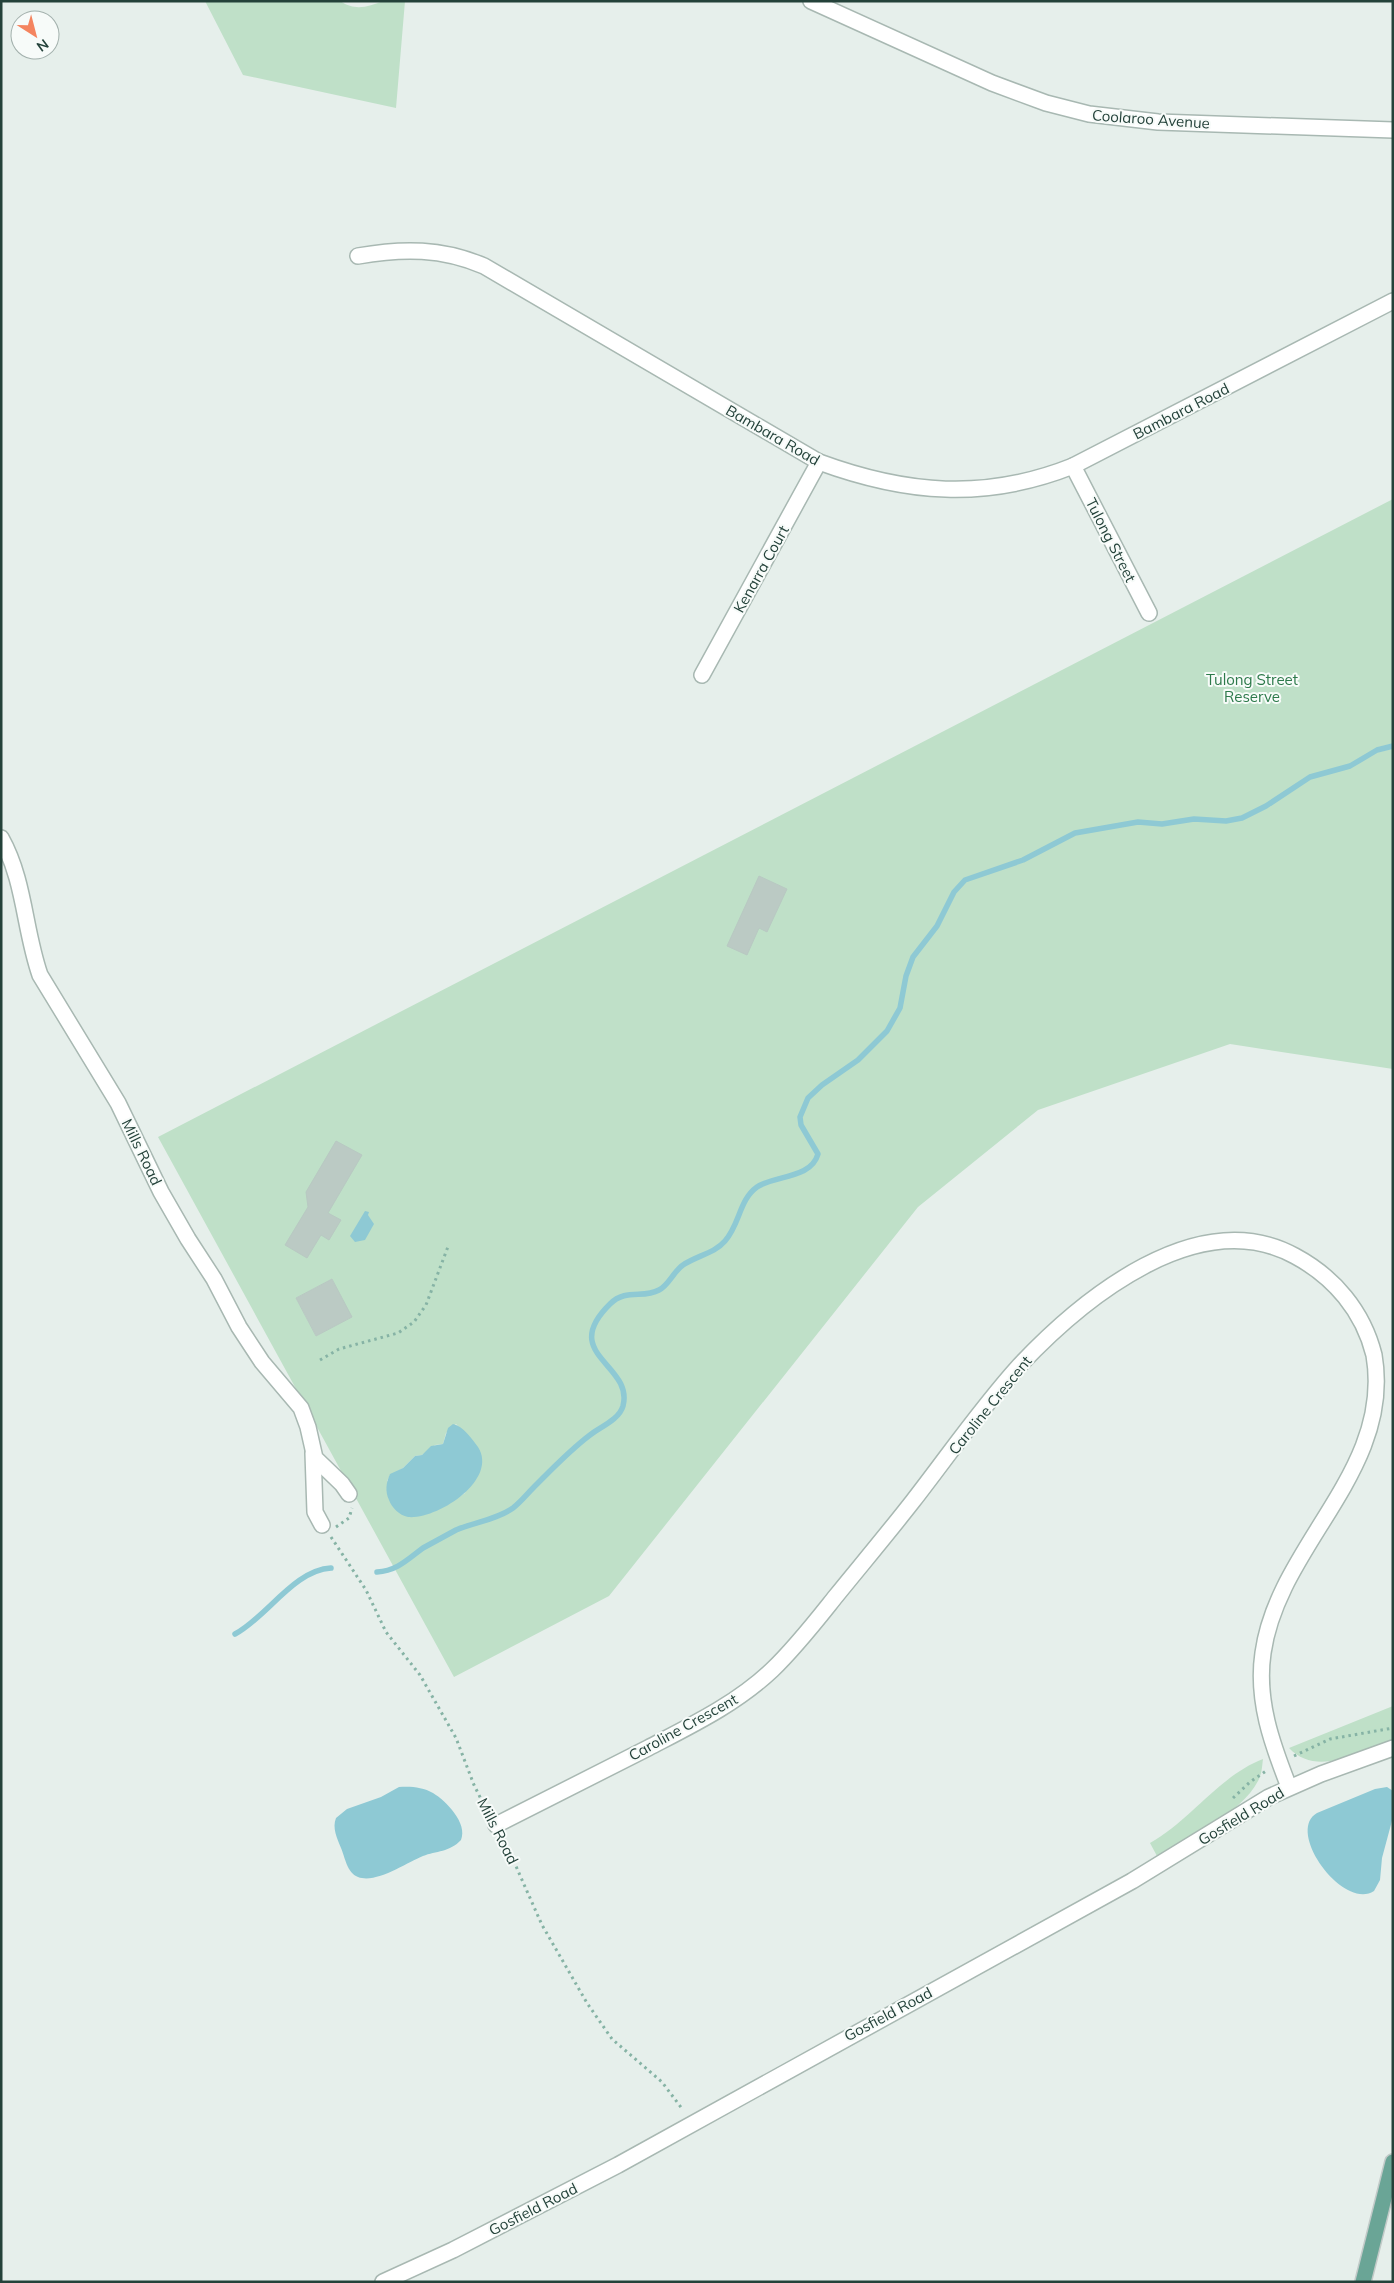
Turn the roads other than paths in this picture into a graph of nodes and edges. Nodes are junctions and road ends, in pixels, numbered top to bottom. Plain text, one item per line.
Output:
1 (811, 1) edge
2 (1393, 130) edge
3 (358, 256) dead end
4 (1393, 301) edge
5 (819, 462) junction
6 (1073, 466) junction
7 (1149, 613) dead end
8 (702, 675) dead end
9 (1, 838) edge
10 (313, 1451) junction
11 (349, 1494) road end
12 (322, 1525) road end
13 (1393, 1748) edge
14 (1289, 1787) junction
15 (496, 1826) road end
16 (1393, 2162) edge
17 (383, 2282) edge
18 (1363, 2282) edge

1 - 2 street, Coolaroo Avenue
3 - 5 street, Bambara Road
4 - 6 street, Bambara Road
5 - 6 street, Bambara Road
5 - 8 street, Kenarra Court
6 - 7 street, Tulong Street
9 - 10 street, Mills Road
10 - 11 street, Mills Road
10 - 12 street, Mills Road
13 - 14 street, Gosfield Road
14 - 15 street, Caroline Crescent
14 - 17 street, Gosfield Road
16 - 18 main road

